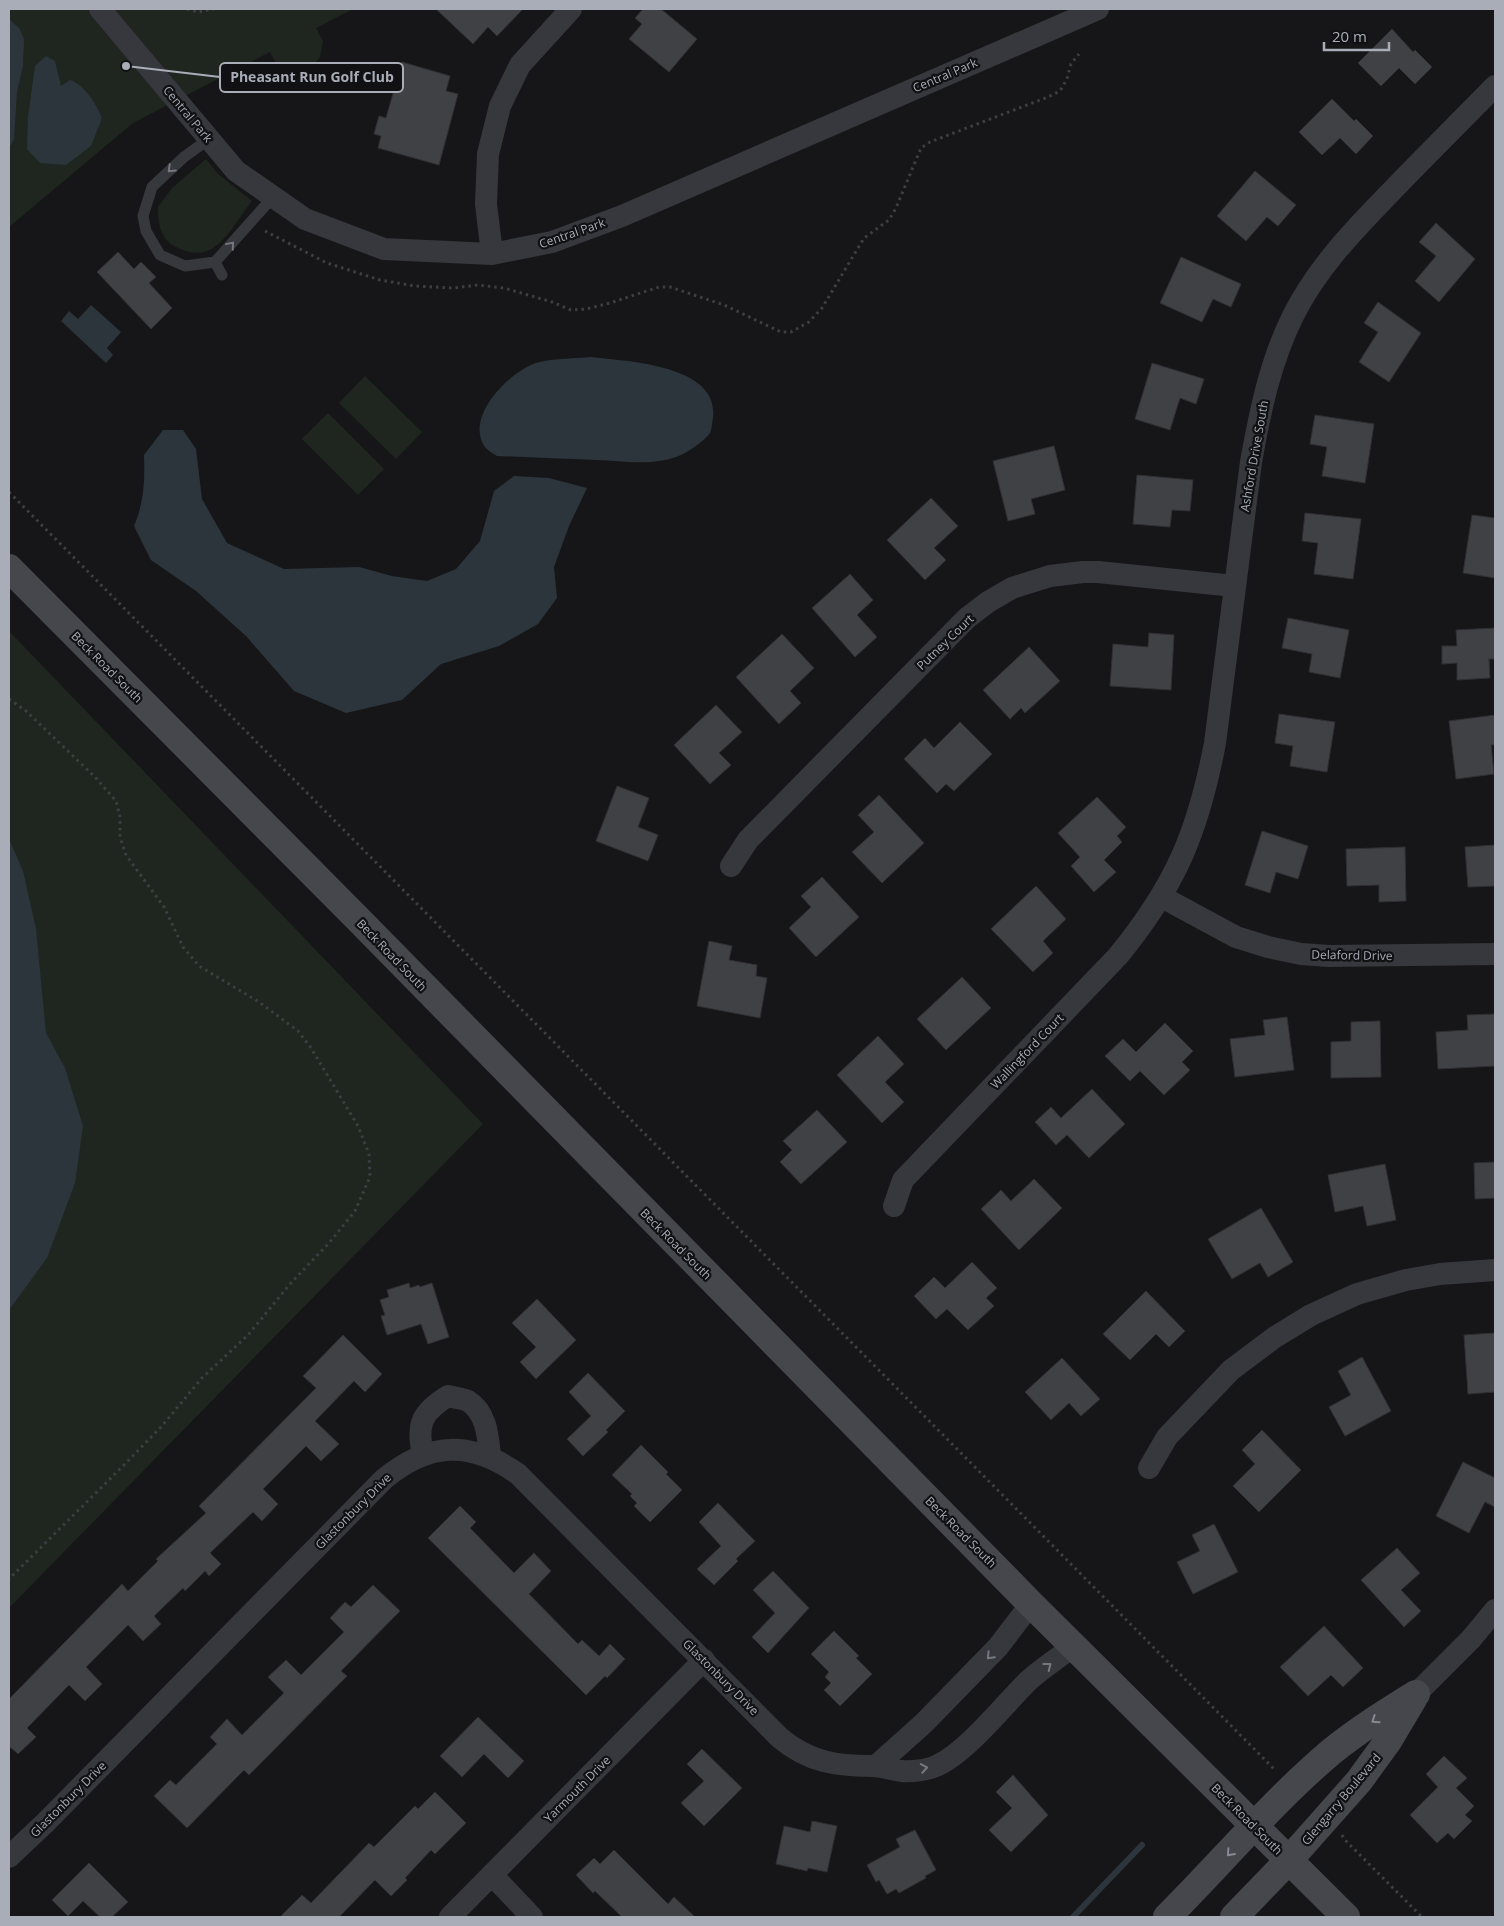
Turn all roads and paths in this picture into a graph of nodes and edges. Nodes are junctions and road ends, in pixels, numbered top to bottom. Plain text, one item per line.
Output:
1 (100, 9) edge
2 (187, 9) edge
3 (214, 9) edge
4 (571, 9) edge
5 (1098, 9) edge
6 (1079, 54) dead end
7 (1495, 86) edge
8 (209, 138) junction
9 (273, 197) junction
10 (264, 230) dead end
11 (492, 254) junction
12 (215, 262) junction
13 (222, 275) dead end
14 (9, 492) edge
15 (9, 568) edge
16 (1234, 586) junction
17 (9, 700) edge
18 (731, 866) dead end
19 (1162, 897) junction
20 (1495, 954) edge
21 (894, 1206) dead end
22 (1495, 1270) edge
23 (423, 1454) junction
24 (490, 1456) junction
25 (1149, 1468) dead end
26 (9, 1579) edge
27 (1032, 1604) junction
28 (1495, 1610) edge
29 (1073, 1646) junction
30 (704, 1660) junction
31 (1416, 1694) junction
32 (876, 1766) junction
33 (1278, 1772) dead end
34 (1254, 1826) junction
35 (1341, 1830) dead end
36 (9, 1857) edge
37 (1289, 1860) junction
38 (492, 1875) junction
39 (450, 1917) edge
40 (532, 1917) edge
41 (1167, 1917) edge
42 (1234, 1917) edge
43 (1346, 1917) edge
44 (1422, 1917) edge

1 - 8 street, Central Park
2 - 3 path
4 - 11 street
5 - 11 street, Central Park
6 - 10 path
7 - 16 street, Ashford Drive South
8 - 9 street, Central Park
8 -> 12 lane
9 - 11 street, Central Park
12 -> 9 lane
12 - 13 lane
14 - 33 path
15 - 27 main road, Beck Road South
16 - 18 street, Putney Court
16 - 19 street, Ashford Drive South
17 - 26 path
19 - 20 street, Delaford Drive
19 - 21 street, Wallingford Court
22 - 25 street
23 - 24 street, Glastonbury Drive
23 - 24 street
23 - 36 street, Glastonbury Drive
24 - 30 street, Glastonbury Drive
27 - 29 main road, Beck Road South
27 -> 32 street
28 - 31 street, Glengarry Boulevard
32 -> 29 street, Glastonbury Drive
29 - 34 main road, Beck Road South
30 - 32 street, Glastonbury Drive
30 - 38 street, Yarmouth Drive
31 -> 34 main road, Glengarry Boulevard
31 - 37 main road, Glengarry Boulevard
34 - 37 main road, Beck Road South
34 -> 41 main road, Glengarry Boulevard
35 - 44 path
37 - 42 main road, Glengarry Boulevard
37 - 43 main road, Beck Road South
38 - 39 street, Yarmouth Drive
38 - 40 street

